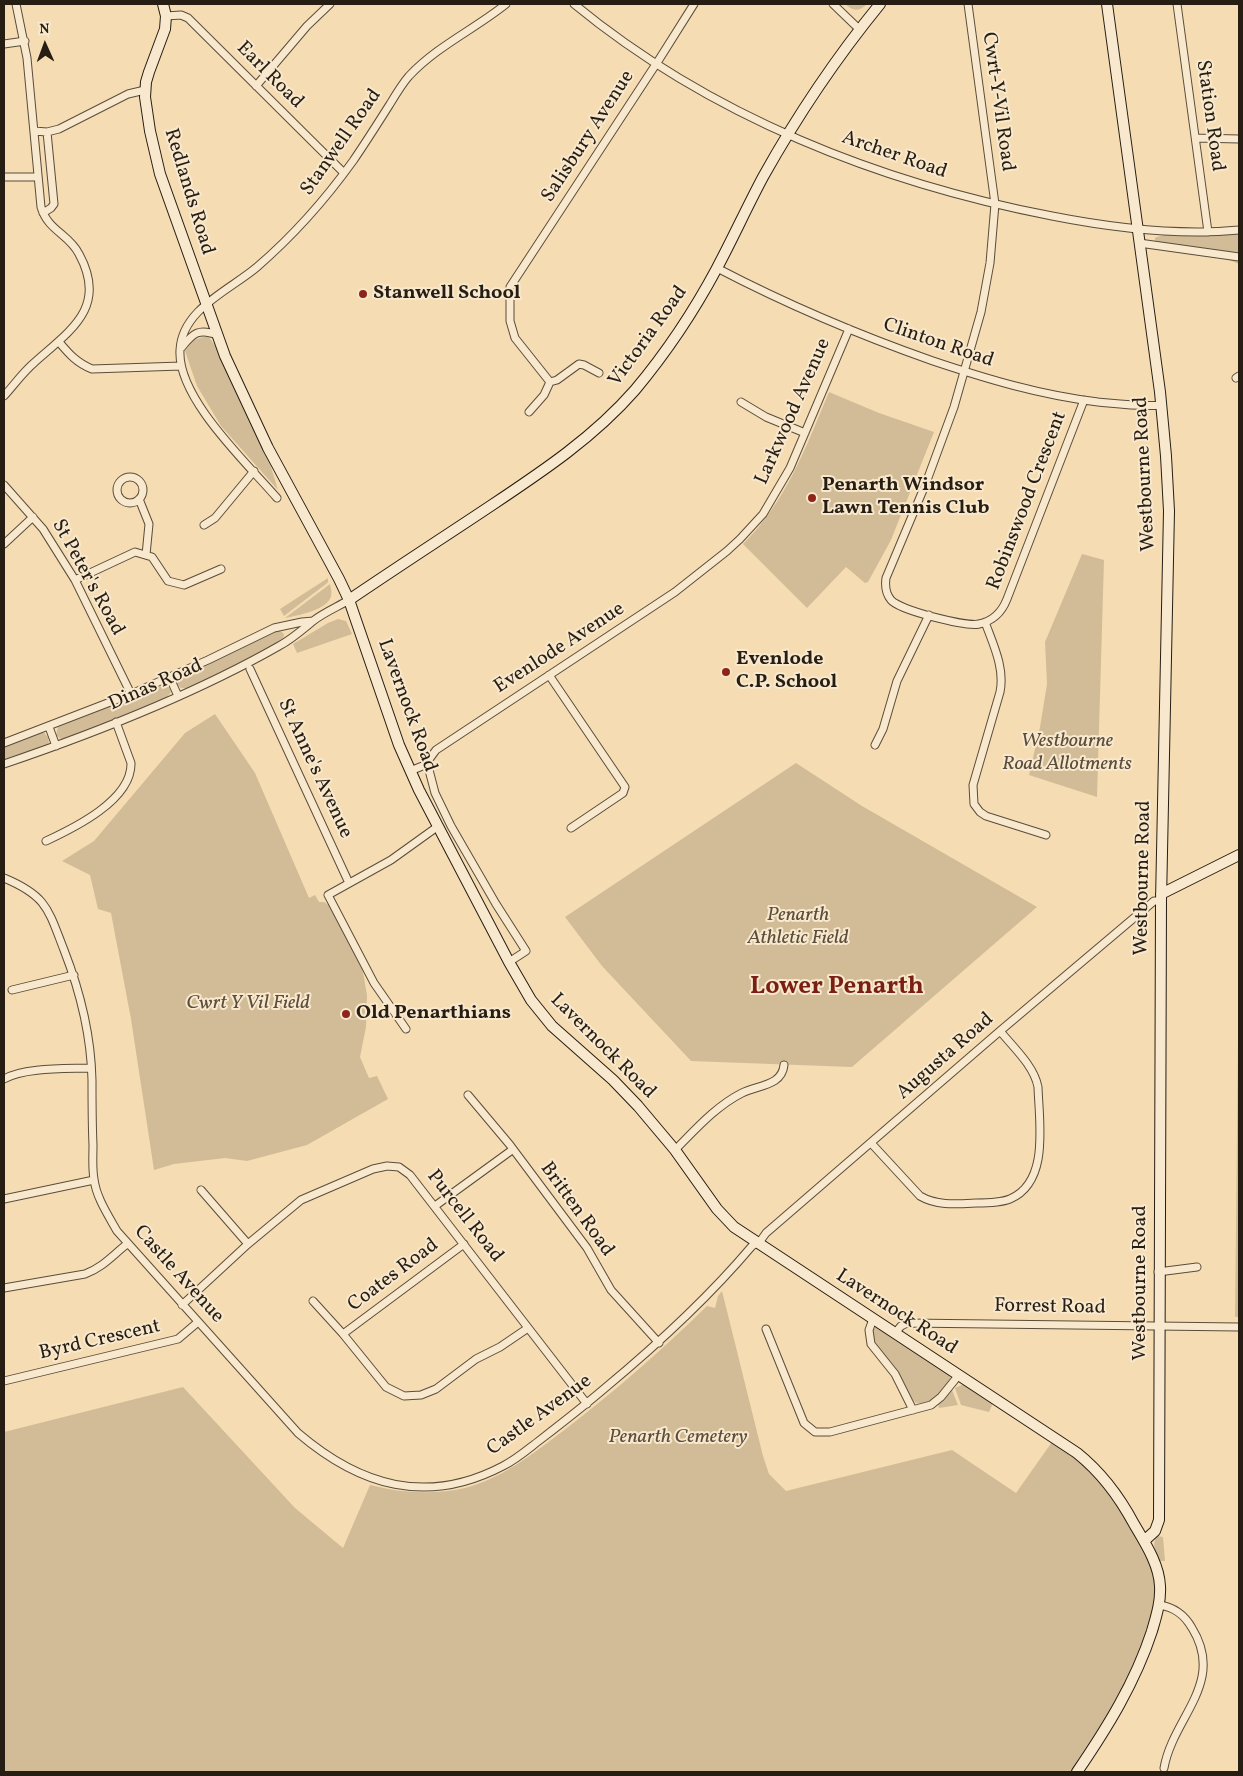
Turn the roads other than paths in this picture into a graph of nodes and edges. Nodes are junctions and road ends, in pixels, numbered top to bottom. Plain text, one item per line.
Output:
1 (16, 4) edge
2 (163, 4) edge
3 (330, 4) edge
4 (506, 4) edge
5 (574, 4) edge
6 (694, 4) edge
7 (833, 4) edge
8 (880, 4) edge
9 (968, 4) edge
10 (1106, 4) edge
11 (1177, 4) edge
12 (166, 16) junction
13 (859, 29) junction
14 (24, 40) junction
15 (4, 44) edge
16 (657, 63) junction
17 (256, 86) junction
18 (145, 90) junction
19 (34, 131) junction
20 (47, 132) junction
21 (788, 134) junction
22 (1196, 138) junction
23 (1239, 139) edge
24 (344, 173) junction
25 (4, 177) edge
26 (38, 177) junction
27 (995, 204) junction
28 (43, 213) junction
29 (1137, 228) junction
30 (1239, 230) edge
31 (1208, 232) junction
32 (1139, 243) junction
33 (1239, 257) edge
34 (717, 268) junction
35 (206, 304) junction
36 (849, 329) junction
37 (217, 334) junction
38 (59, 342) junction
39 (180, 349) junction
40 (181, 366) junction
41 (964, 372) junction
42 (599, 373) dead end
43 (550, 382) junction
44 (4, 396) edge
45 (1084, 400) junction
46 (741, 402) dead end
47 (1162, 405) junction
48 (530, 412) dead end
49 (805, 434) junction
50 (254, 470) junction
51 (4, 485) edge
52 (277, 498) dead end
53 (139, 499) dead end
54 (33, 517) junction
55 (204, 525) dead end
56 (4, 544) edge
57 (727, 551) joint
58 (146, 555) junction
59 (220, 569) dead end
60 (74, 580) junction
61 (349, 600) junction
62 (929, 615) junction
63 (313, 621) junction
64 (986, 622) junction
65 (283, 625) junction
66 (291, 640) junction
67 (250, 668) dead end
68 (549, 675) junction
69 (170, 678) junction
70 (131, 694) junction
71 (178, 696) junction
72 (116, 722) junction
73 (49, 727) junction
74 (4, 743) edge
75 (875, 745) dead end
76 (56, 746) junction
77 (4, 764) edge
78 (425, 765) junction
79 (410, 771) junction
80 (437, 827) junction
81 (572, 828) dead end
82 (1046, 834) dead end
83 (46, 840) dead end
84 (1234, 857) edge
85 (4, 878) edge
86 (349, 883) junction
87 (1161, 897) junction
88 (509, 962) junction
89 (74, 975) junction
90 (12, 990) dead end
91 (406, 1029) dead end
92 (1000, 1031) junction
93 (784, 1065) dead end
94 (91, 1068) junction
95 (4, 1079) edge
96 (468, 1095) dead end
97 (871, 1143) junction
98 (512, 1150) junction
99 (675, 1150) junction
100 (94, 1180) junction
101 (201, 1190) dead end
102 (4, 1199) edge
103 (435, 1206) junction
104 (757, 1243) junction
105 (127, 1244) junction
106 (248, 1244) junction
107 (464, 1244) junction
108 (1197, 1267) dead end
109 (1158, 1272) junction
110 (4, 1288) edge
111 (313, 1300) dead end
112 (182, 1305) junction
113 (873, 1319) junction
114 (198, 1322) junction
115 (1158, 1326) junction
116 (1239, 1326) edge
117 (528, 1328) junction
118 (766, 1329) dead end
119 (894, 1333) junction
120 (343, 1334) junction
121 (658, 1343) junction
122 (958, 1376) junction
123 (4, 1381) edge
124 (587, 1404) junction
125 (913, 1410) junction
126 (1144, 1541) junction
127 (1159, 1605) junction
128 (1164, 1768) dead end
129 (1077, 1772) edge

1 - 14 street
2 - 12 street, Redlands Road
3 - 17 street
4 - 24 street, Stanwell Road
5 - 16 street, Archer Road
6 - 16 street, Salisbury Avenue
7 - 13 street
8 - 13 street, Victoria Road
9 - 27 street, Cwrt-Y-Vil Road
10 - 29 street, Westbourne Road
11 - 22 street, Station Road
12 - 17 street, Earl Road
12 - 18 street, Redlands Road
13 - 21 street, Victoria Road
14 - 15 street
14 - 19 street
16 - 21 street, Archer Road
16 - 43 street, Salisbury Avenue
17 - 24 street, Earl Road
18 - 20 street
18 - 35 street, Redlands Road
19 - 20 street
19 - 26 street
20 - 28 street
21 - 27 street, Archer Road
21 - 34 street, Victoria Road
22 - 23 street
22 - 31 street, Station Road
24 - 35 street, Stanwell Road
25 - 26 street
26 - 28 street
27 - 29 street, Archer Road
27 - 41 street, Cwrt-Y-Vil Road
28 - 38 street
29 - 31 street, Archer Road
29 - 32 street, Westbourne Road
30 - 31 street, Archer Road
32 - 33 street
32 - 47 street, Westbourne Road
34 - 36 street, Clinton Road
34 - 61 street, Victoria Road
35 - 37 street, Lavernock Road
35 - 39 street
36 - 41 street, Clinton Road
36 - 49 street, Larkwood Avenue
37 - 39 street
37 - 61 street, Lavernock Road
38 - 40 street
38 - 44 street
39 - 40 street
40 - 50 street
41 - 45 street, Clinton Road
41 - 62 street
42 - 43 street
43 - 48 street
45 - 47 street, Clinton Road
45 - 64 street, Robinswood Crescent
46 - 49 street
47 - 87 street, Westbourne Road
49 - 57 street, Larkwood Avenue
50 - 52 street
50 - 55 street
51 - 54 street, St Peter's Road
53 - 58 street
54 - 56 street
54 - 60 street, St Peter's Road
57 - 68 street, Evenlode Avenue
58 - 59 street
58 - 60 street
60 - 70 street, St Peter's Road
61 - 63 street, Dinas Road
61 - 79 street, Lavernock Road
62 - 64 street
62 - 75 street
63 - 65 street, Dinas Road
63 - 66 street, Dinas Road
64 - 82 street
65 - 66 street
65 - 69 street, Dinas Road
66 - 71 street, Dinas Road
67 - 86 street, St Anne's Avenue
68 - 78 street, Evenlode Avenue
68 - 81 street
69 - 70 street, Dinas Road
69 - 71 street
70 - 73 street, Dinas Road
71 - 72 street, Dinas Road
72 - 76 street, Dinas Road
72 - 83 street
73 - 74 street, Dinas Road
73 - 76 street
76 - 77 street, Dinas Road
78 - 79 street, Evenlode Avenue
78 - 88 street
79 - 80 street, Lavernock Road
80 - 86 street
80 - 88 street, Lavernock Road
84 - 87 street
85 - 89 street
86 - 91 street
87 - 92 street, Augusta Road
87 - 109 street, Westbourne Road
88 - 99 street, Lavernock Road
89 - 90 street
89 - 94 street
92 - 97 street, Augusta Road
92 - 97 street
93 - 99 street
94 - 95 street
94 - 100 street
96 - 98 street, Britten Road
97 - 104 street, Augusta Road
98 - 103 street
98 - 121 street, Britten Road
99 - 104 street, Lavernock Road
100 - 102 street
100 - 105 street, Castle Avenue
101 - 106 street
103 - 106 street, Purcell Road
103 - 107 street, Purcell Road
104 - 113 street, Lavernock Road
104 - 121 street, Castle Avenue
105 - 110 street
105 - 112 street, Castle Avenue
106 - 112 street, Purcell Road
107 - 117 street, Purcell Road
107 - 120 street, Coates Road
108 - 109 street
109 - 115 street, Westbourne Road
111 - 120 street
112 - 114 street, Castle Avenue
113 - 119 street, Lavernock Road
113 - 125 street
114 - 123 street, Byrd Crescent
114 - 124 street, Castle Avenue
115 - 116 street, Forrest Road
115 - 119 street, Forrest Road
115 - 126 street, Westbourne Road
117 - 120 street
117 - 124 street, Purcell Road
118 - 125 street
119 - 122 street, Lavernock Road
121 - 124 street, Castle Avenue
122 - 125 street
122 - 126 street, Lavernock Road
126 - 127 street, Lavernock Road
127 - 128 street
127 - 129 street, Lavernock Road

